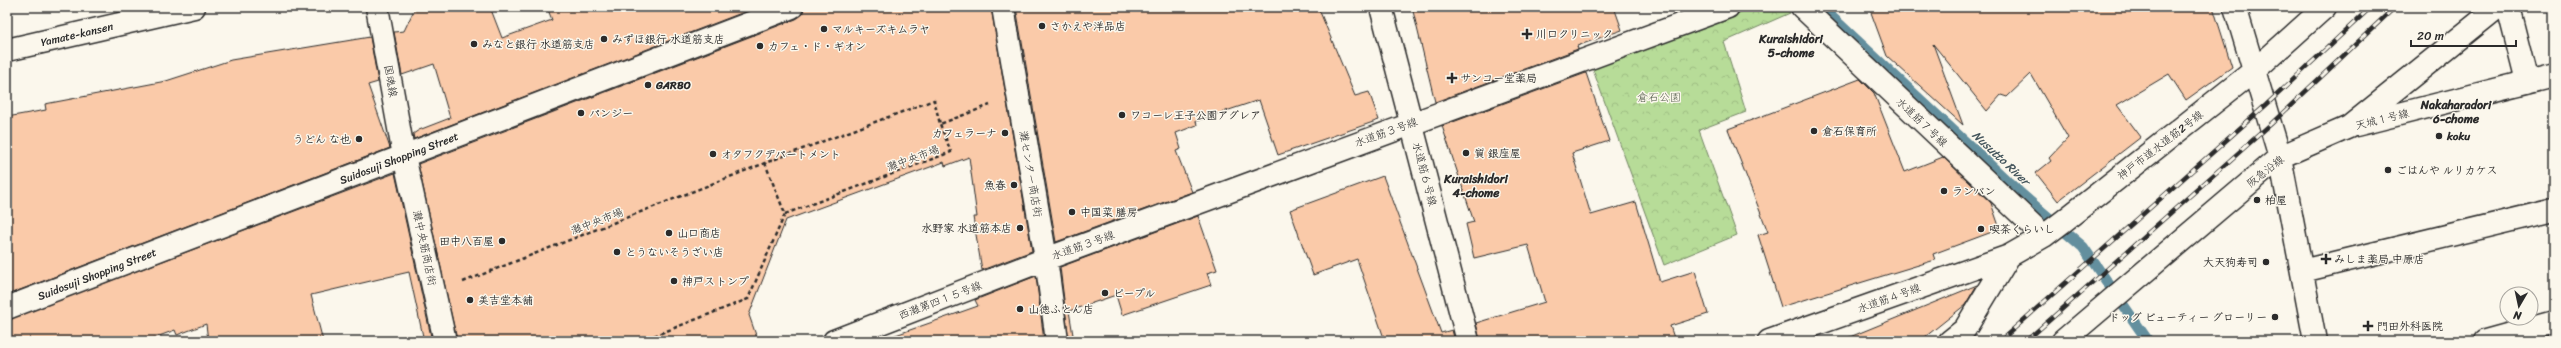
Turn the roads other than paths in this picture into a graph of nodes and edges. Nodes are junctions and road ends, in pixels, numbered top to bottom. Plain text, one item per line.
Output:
1 (194, 7) edge
2 (377, 7) edge
3 (792, 7) edge
4 (1003, 7) edge
5 (1381, 7) edge
6 (1728, 7) edge
7 (1802, 7) edge
8 (2236, 7) edge
9 (2325, 7) edge
10 (2498, 7) edge
11 (2508, 7) edge
12 (763, 12) edge
13 (7, 50) edge
14 (2256, 70) junction
15 (2554, 75) edge
16 (2527, 82) junction
17 (1412, 123) junction
18 (2349, 127) junction
19 (404, 156) junction
20 (2280, 157) junction
21 (2554, 210) edge
22 (2046, 235) junction
23 (2009, 256) junction
24 (1046, 259) junction
25 (2302, 271) junction
26 (7, 308) edge
27 (2554, 322) edge
28 (445, 341) edge
29 (834, 341) edge
30 (1057, 341) edge
31 (1468, 341) edge
32 (1769, 341) edge
33 (1950, 341) edge
34 (2063, 341) edge
35 (2315, 341) edge
36 (2485, 341) edge

1 - 13 street, Yamate-kansen
2 - 19 street, 国魂線
3 - 12 street, Suidosuji Shopping Street
4 - 24 street, 灘センター商店街
5 - 17 street, 水道筋６号線
6 - 17 street, 水道筋３号線
7 - 22 street, 水道筋７号線
8 - 14 street
9 - 14 street, 神戸市道水道筋2号線
10 - 18 street, 阪急沿線
11 - 16 street
12 - 19 street, Suidosuji Shopping Street
14 - 20 street
14 - 22 street, 神戸市道水道筋2号線
15 - 16 street, 天城１号線
16 - 18 street, 天城１号線
17 - 24 street, 水道筋３号線
17 - 31 street, 水道筋６号線
18 - 20 street, 阪急沿線
19 - 26 street, Suidosuji Shopping Street
19 - 28 street, 灘中央筋商店街
20 - 25 street
20 - 34 street, 阪急沿線
21 - 25 street
22 - 23 street
23 - 32 street, 水道筋４号線
23 - 33 street
24 - 29 street, 西灘第四１５号線
24 - 30 street, 灘センター商店街
25 - 35 street
27 - 36 street

